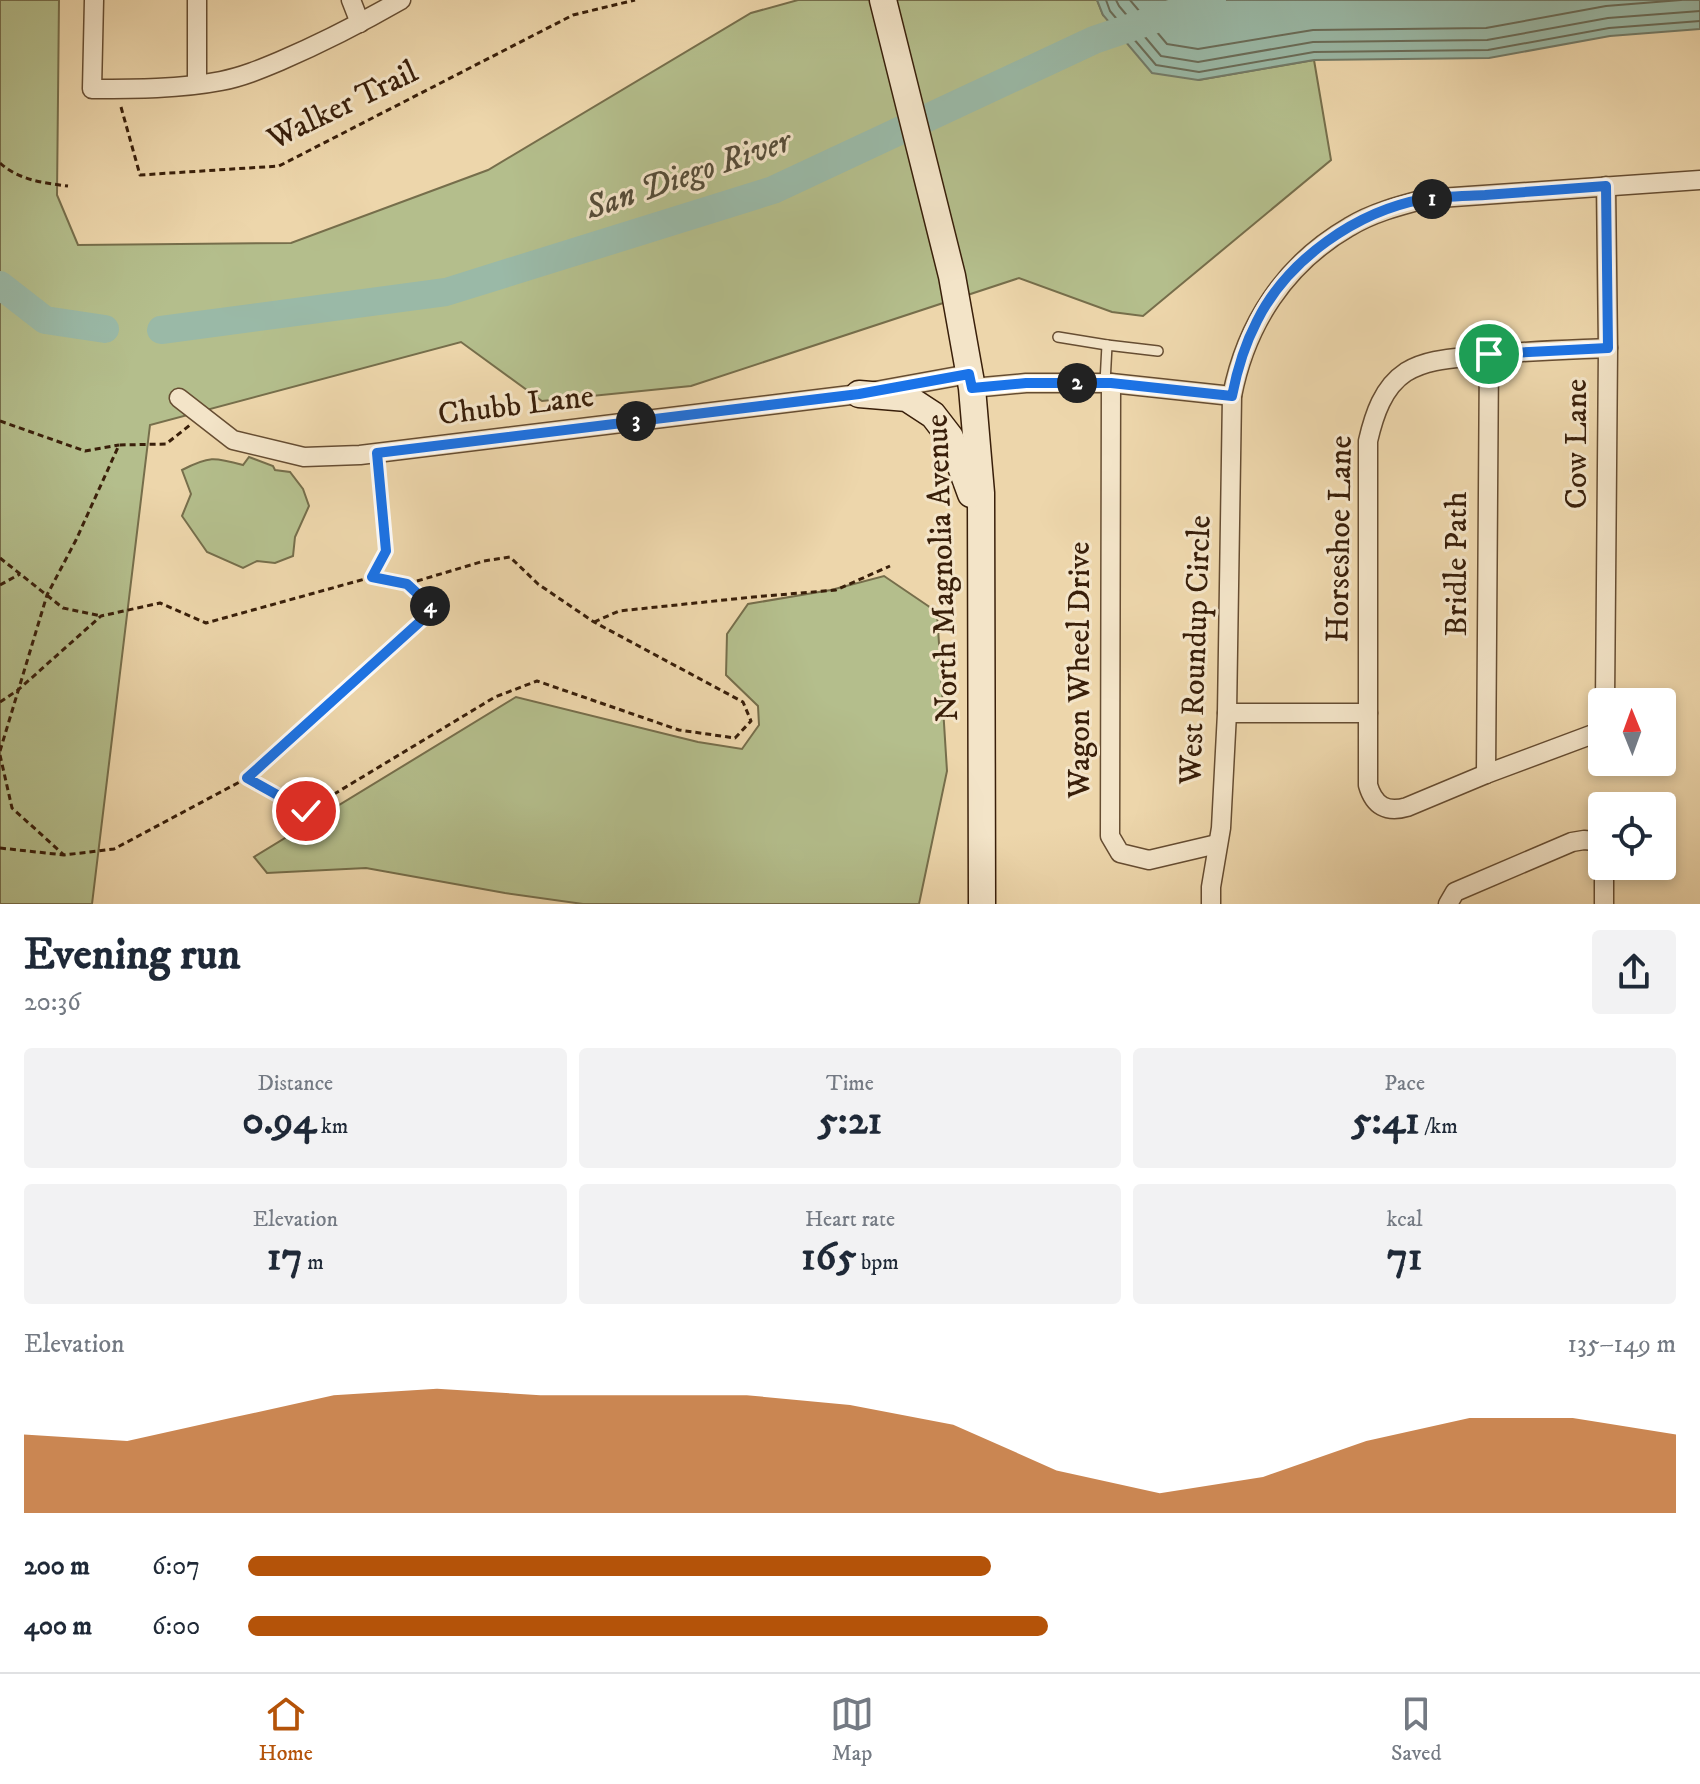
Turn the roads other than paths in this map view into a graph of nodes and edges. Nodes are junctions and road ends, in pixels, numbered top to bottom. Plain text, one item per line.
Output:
1 (94, 0) edge
2 (197, 0) edge
3 (351, 0) edge
4 (401, 0) edge
5 (883, 0) edge
6 (360, 23) junction
7 (197, 84) junction
8 (1700, 180) edge
9 (1606, 186) junction
10 (1058, 337) dead end
11 (1107, 345) junction
12 (1608, 348) junction
13 (1158, 351) dead end
14 (1489, 354) junction
15 (970, 381) junction
16 (1108, 383) junction
17 (859, 394) junction
18 (1232, 396) junction
19 (179, 398) dead end
20 (982, 528) junction
21 (1605, 688) edge
22 (1227, 713) junction
23 (1368, 713) junction
24 (1588, 736) edge
25 (1486, 774) junction
26 (1588, 841) edge
27 (1217, 844) junction
28 (1604, 880) edge
29 (982, 904) edge
30 (1211, 904) edge
31 (1448, 904) edge
32 (1604, 904) edge

1 - 7 street
2 - 7 street
3 - 6 street
4 - 6 street
5 - 15 main road, North Magnolia Avenue
6 - 7 street
8 - 9 street, West Roundup Circle
9 - 12 street, Cow Lane
9 - 18 street, West Roundup Circle
10 - 11 lane
11 - 13 lane
11 - 16 lane
12 - 14 street, Horseshoe Lane
12 - 21 street, Cow Lane
14 - 23 street, Horseshoe Lane
14 - 25 street, Bridle Path
15 - 16 street, Chubb Lane
15 - 17 street, Chubb Lane
15 - 20 main road, North Magnolia Avenue
16 - 18 street, Chubb Lane
16 - 27 street, Wagon Wheel Drive
17 - 19 street, Chubb Lane
17 - 20 main road
18 - 22 street, West Roundup Circle
20 - 29 main road, North Magnolia Avenue
22 - 23 street
22 - 27 street, West Roundup Circle
23 - 25 street, Horseshoe Lane
24 - 25 street
26 - 31 street
27 - 30 street, West Roundup Circle
28 - 32 street

